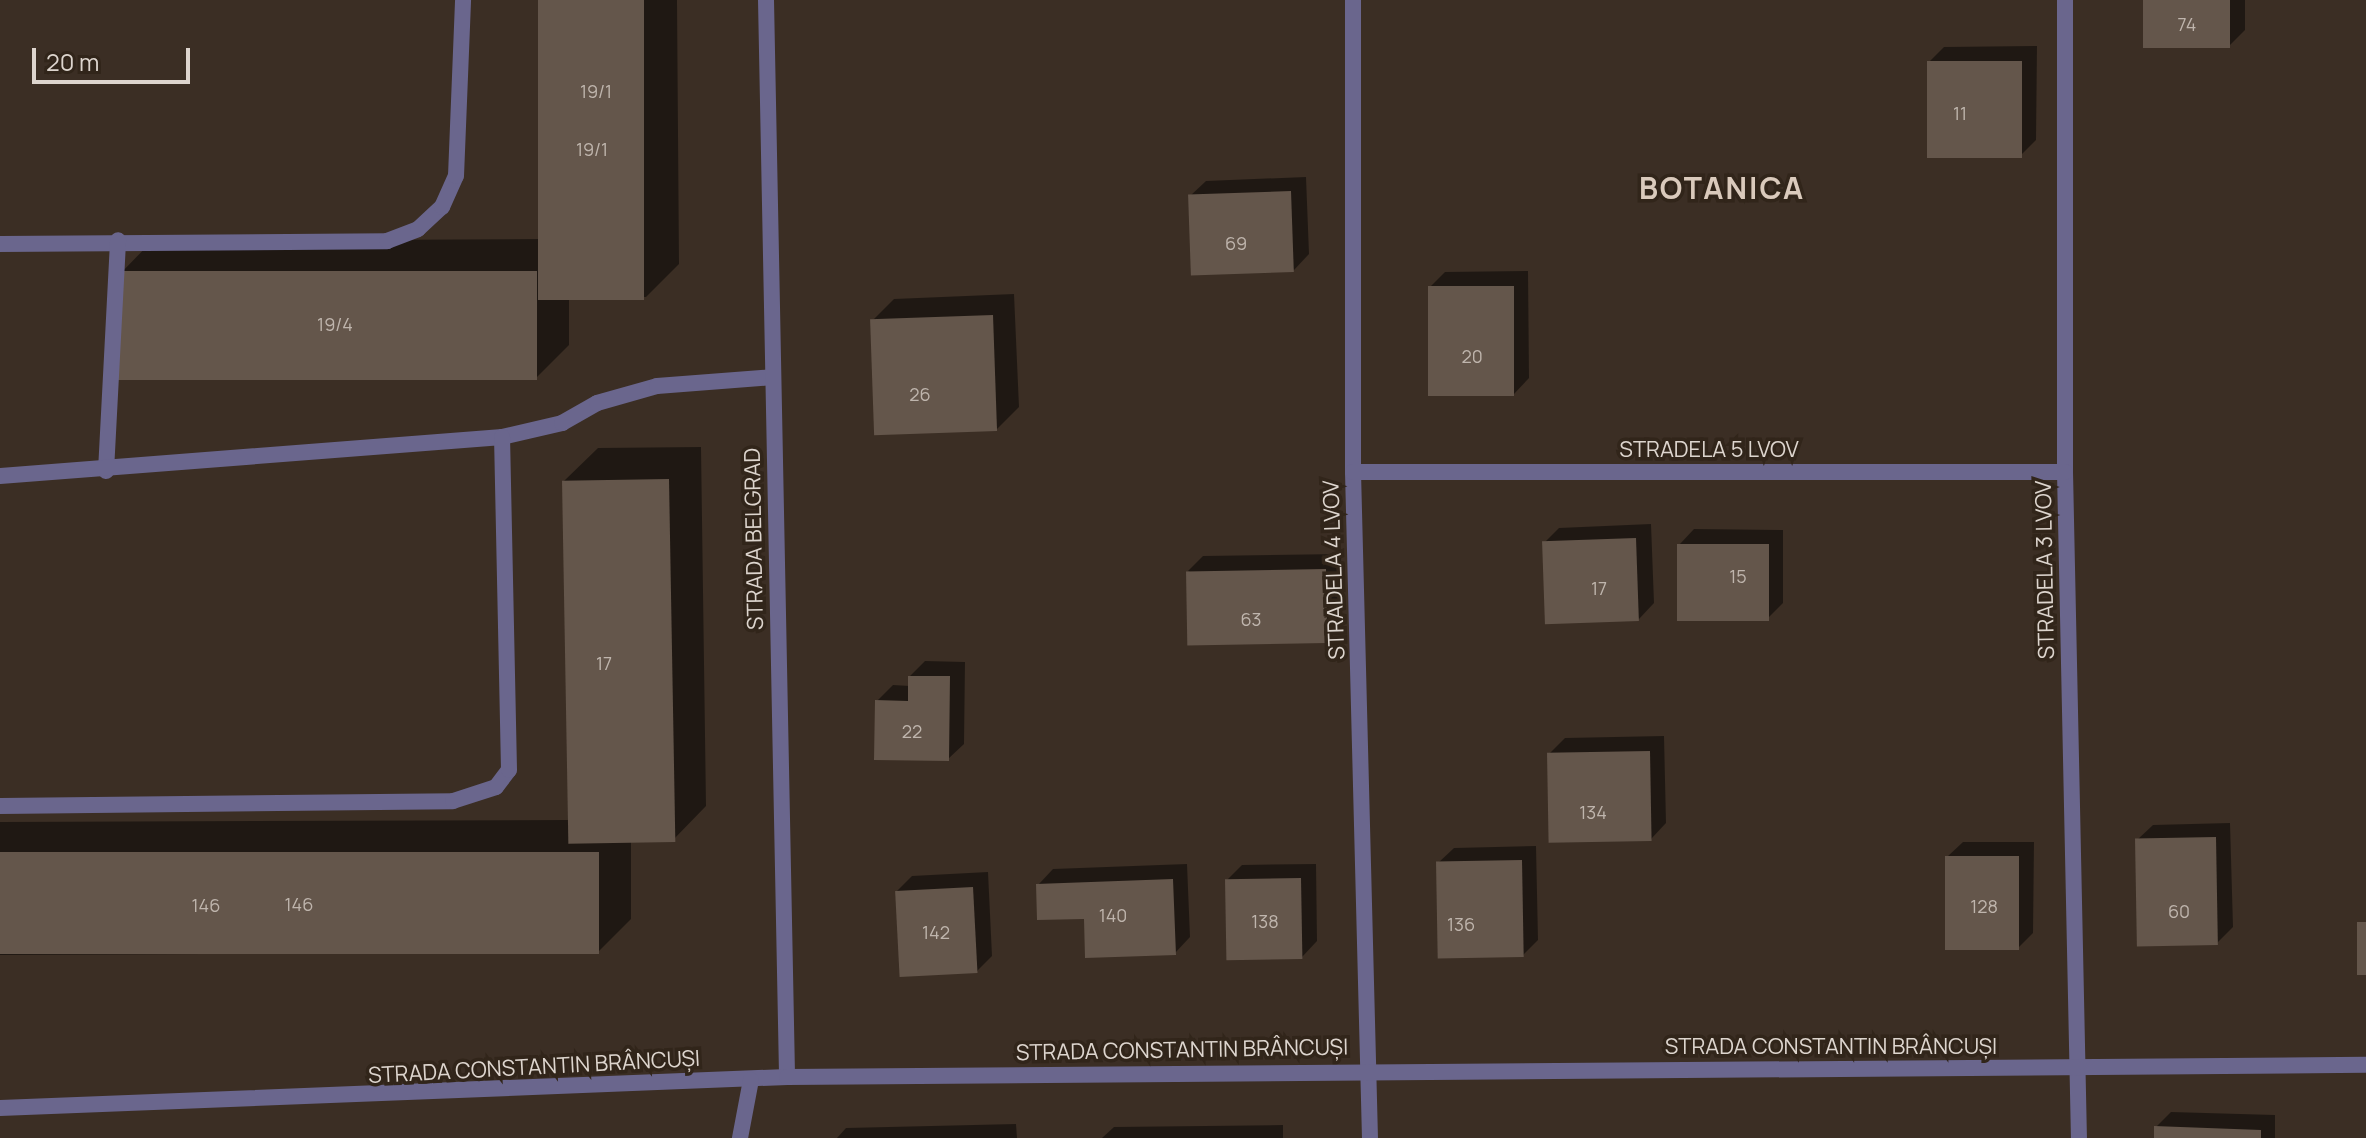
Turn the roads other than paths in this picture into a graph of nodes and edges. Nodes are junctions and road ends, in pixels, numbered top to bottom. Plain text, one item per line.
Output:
1 (463, 0) edge
2 (766, 0) edge
3 (1353, 0) edge
4 (2065, 0) edge
5 (118, 240) junction
6 (0, 244) edge
7 (773, 377) junction
8 (502, 437) junction
9 (106, 471) junction
10 (1353, 472) junction
11 (2065, 472) junction
12 (0, 476) edge
13 (0, 806) edge
14 (2366, 1065) edge
15 (2078, 1068) junction
16 (1370, 1069) junction
17 (787, 1077) junction
18 (751, 1080) junction
19 (0, 1108) edge
20 (740, 1138) edge
21 (1370, 1138) edge
22 (2079, 1138) edge

1 - 5 street
2 - 7 street, STRADA BELGRAD
3 - 10 street, STRADELA 4 LVOV
4 - 11 street, STRADELA 3 LVOV
5 - 6 street
5 - 9 street
7 - 8 street
7 - 17 street, STRADA BELGRAD
8 - 9 street
8 - 13 street
9 - 12 street
10 - 11 street, STRADELA 5 LVOV
10 - 16 street, STRADELA 4 LVOV
11 - 15 street, STRADELA 3 LVOV
14 - 15 street, STRADA CONSTANTIN BRÂNCUȘI
15 - 16 street, STRADA CONSTANTIN BRÂNCUȘI
15 - 22 street, STRADELA 3 LVOV
16 - 17 street, STRADA CONSTANTIN BRÂNCUȘI
16 - 21 street, STRADELA 4 LVOV
17 - 18 street, STRADA CONSTANTIN BRÂNCUȘI
18 - 19 street, STRADA CONSTANTIN BRÂNCUȘI
18 - 20 street

